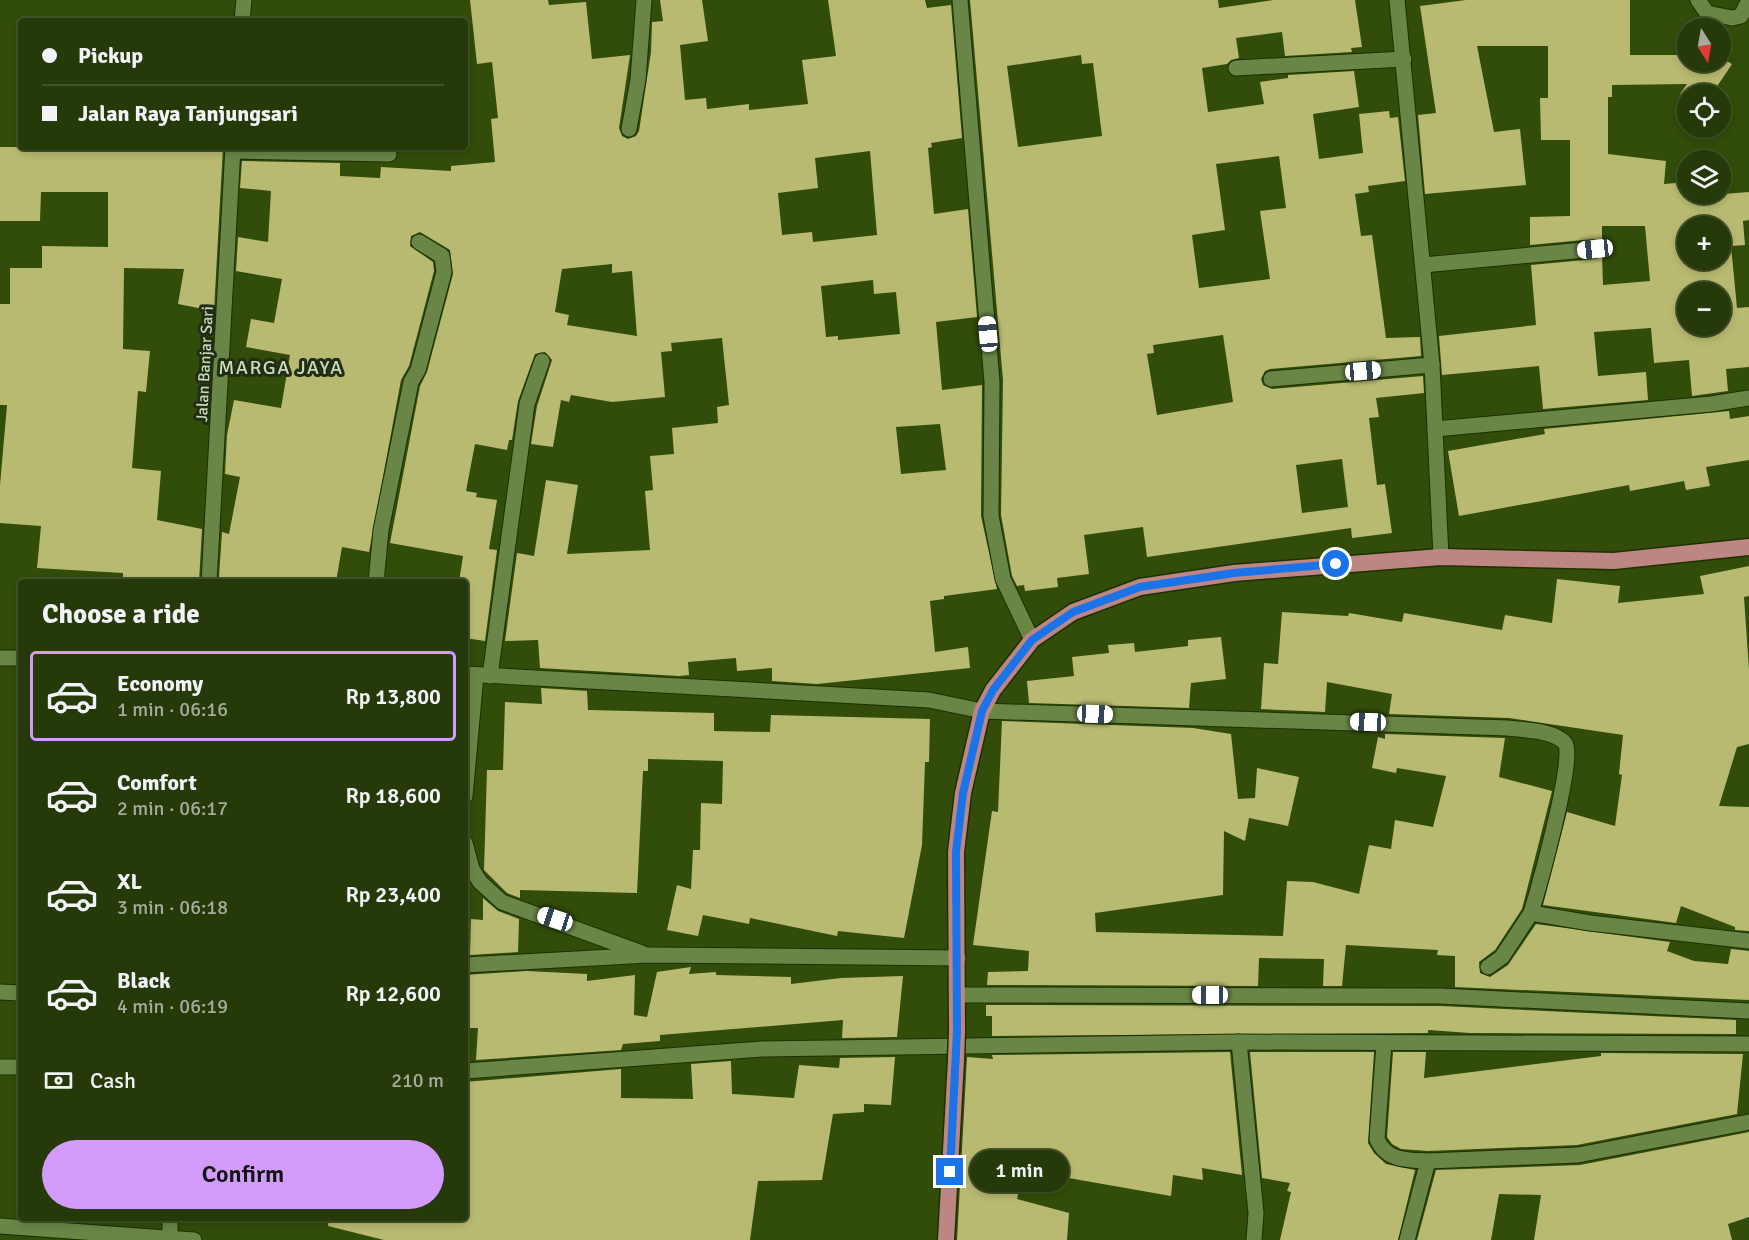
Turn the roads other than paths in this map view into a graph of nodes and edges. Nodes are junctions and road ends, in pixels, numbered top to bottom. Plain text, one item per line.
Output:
1 (244, 0) edge
2 (644, 0) edge
3 (960, 0) edge
4 (1397, 0) edge
5 (1698, 0) edge
6 (1749, 0) edge
7 (242, 18) edge
8 (1404, 59) junction
9 (1236, 68) dead end
10 (629, 129) dead end
11 (233, 150) edge
12 (264, 150) edge
13 (389, 154) dead end
14 (419, 242) dead end
15 (1595, 249) dead end
16 (1423, 265) junction
17 (542, 362) dead end
18 (1432, 365) junction
19 (1270, 380) dead end
20 (1749, 398) edge
21 (1435, 429) junction
22 (1749, 547) edge
23 (1441, 558) junction
24 (209, 579) edge
25 (376, 579) edge
26 (1032, 640) junction
27 (0, 658) edge
28 (18, 658) edge
29 (477, 675) edge
30 (982, 711) junction
31 (468, 766) edge
32 (468, 854) edge
33 (1531, 913) junction
34 (1749, 941) edge
35 (648, 955) junction
36 (958, 958) junction
37 (468, 965) edge
38 (1488, 967) dead end
39 (0, 992) edge
40 (18, 993) edge
41 (958, 995) junction
42 (1749, 1011) edge
43 (1239, 1042) junction
44 (1384, 1044) junction
45 (1749, 1044) edge
46 (0, 1067) edge
47 (18, 1067) edge
48 (468, 1071) edge
49 (1749, 1122) edge
50 (1428, 1161) junction
51 (170, 1221) edge
52 (0, 1226) edge
53 (170, 1237) junction
54 (194, 1240) edge
55 (946, 1240) edge
56 (1254, 1240) edge
57 (1407, 1240) edge

1 - 7 street
2 - 10 street
3 - 26 street
4 - 8 street
5 - 6 street
8 - 9 street
8 - 16 street
11 - 24 street, Jalan Banjar Sari
12 - 13 street
14 - 25 street
15 - 16 street
16 - 18 street
17 - 29 street
18 - 19 street
18 - 21 street
20 - 21 street
21 - 23 street
22 - 23 highway
23 - 26 highway
26 - 30 highway
27 - 28 street
29 - 30 street
29 - 31 street
30 - 33 street
30 - 36 highway
32 - 35 street
33 - 34 street
33 - 38 street
35 - 36 street
35 - 37 street
36 - 41 highway
39 - 40 street
41 - 42 street
41 - 55 highway, bridge
43 - 44 street
43 - 48 street
43 - 56 street
44 - 45 street
44 - 50 street
46 - 47 street
49 - 50 street
50 - 57 street
51 - 53 street
52 - 53 street
53 - 54 street

